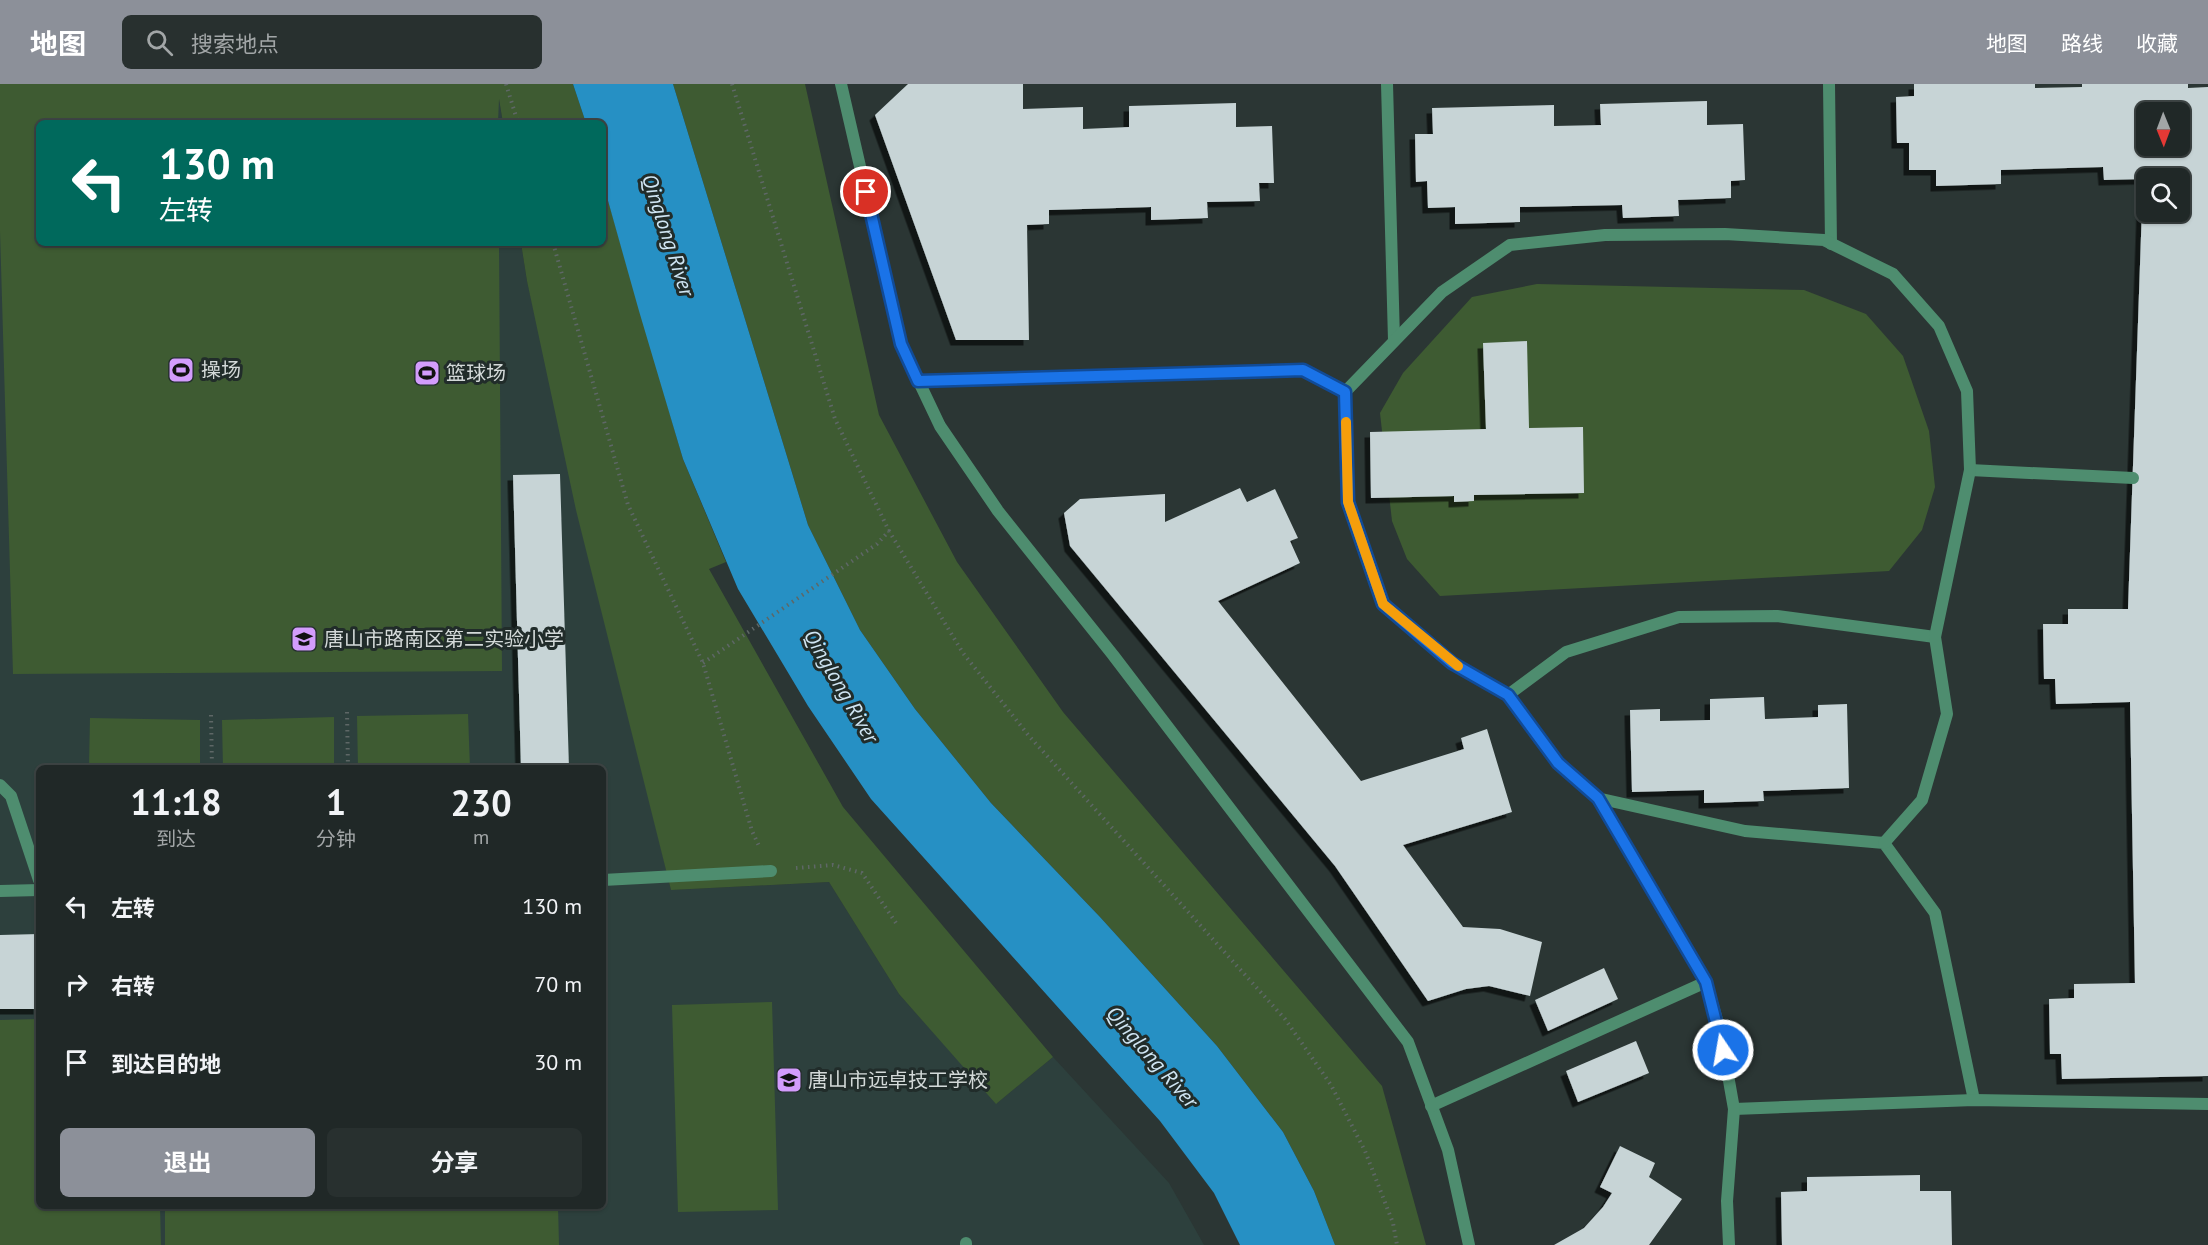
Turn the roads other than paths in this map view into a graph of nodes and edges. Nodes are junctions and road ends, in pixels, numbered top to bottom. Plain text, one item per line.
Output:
1 (841, 84) edge
2 (1387, 84) edge
3 (1829, 84) edge
4 (1831, 244) junction
5 (1394, 340) junction
6 (918, 381) junction
7 (1345, 392) junction
8 (1970, 470) junction
9 (2133, 478) dead end
10 (1935, 637) junction
11 (1508, 695) junction
12 (0, 785) edge
13 (1598, 798) junction
14 (1884, 843) junction
15 (36, 871) edge
16 (771, 871) road end
17 (606, 880) edge
18 (36, 890) edge
19 (0, 891) edge
20 (1706, 982) junction
21 (1974, 1101) junction
22 (2208, 1104) edge
23 (1431, 1106) junction
24 (1734, 1109) junction
25 (1469, 1245) edge
26 (1729, 1245) edge

1 - 6 lane
2 - 5 lane
3 - 4 lane
4 - 5 lane
4 - 8 lane
5 - 7 lane
6 - 7 lane
6 - 23 lane
7 - 11 lane
8 - 9 lane
8 - 10 lane
10 - 11 lane
10 - 14 lane
11 - 13 lane
12 - 15 lane
13 - 14 lane
13 - 20 lane
14 - 21 lane
16 - 17 lane
18 - 19 lane
20 - 23 lane
20 - 24 lane
21 - 22 lane
21 - 24 lane
23 - 25 lane
24 - 26 lane

